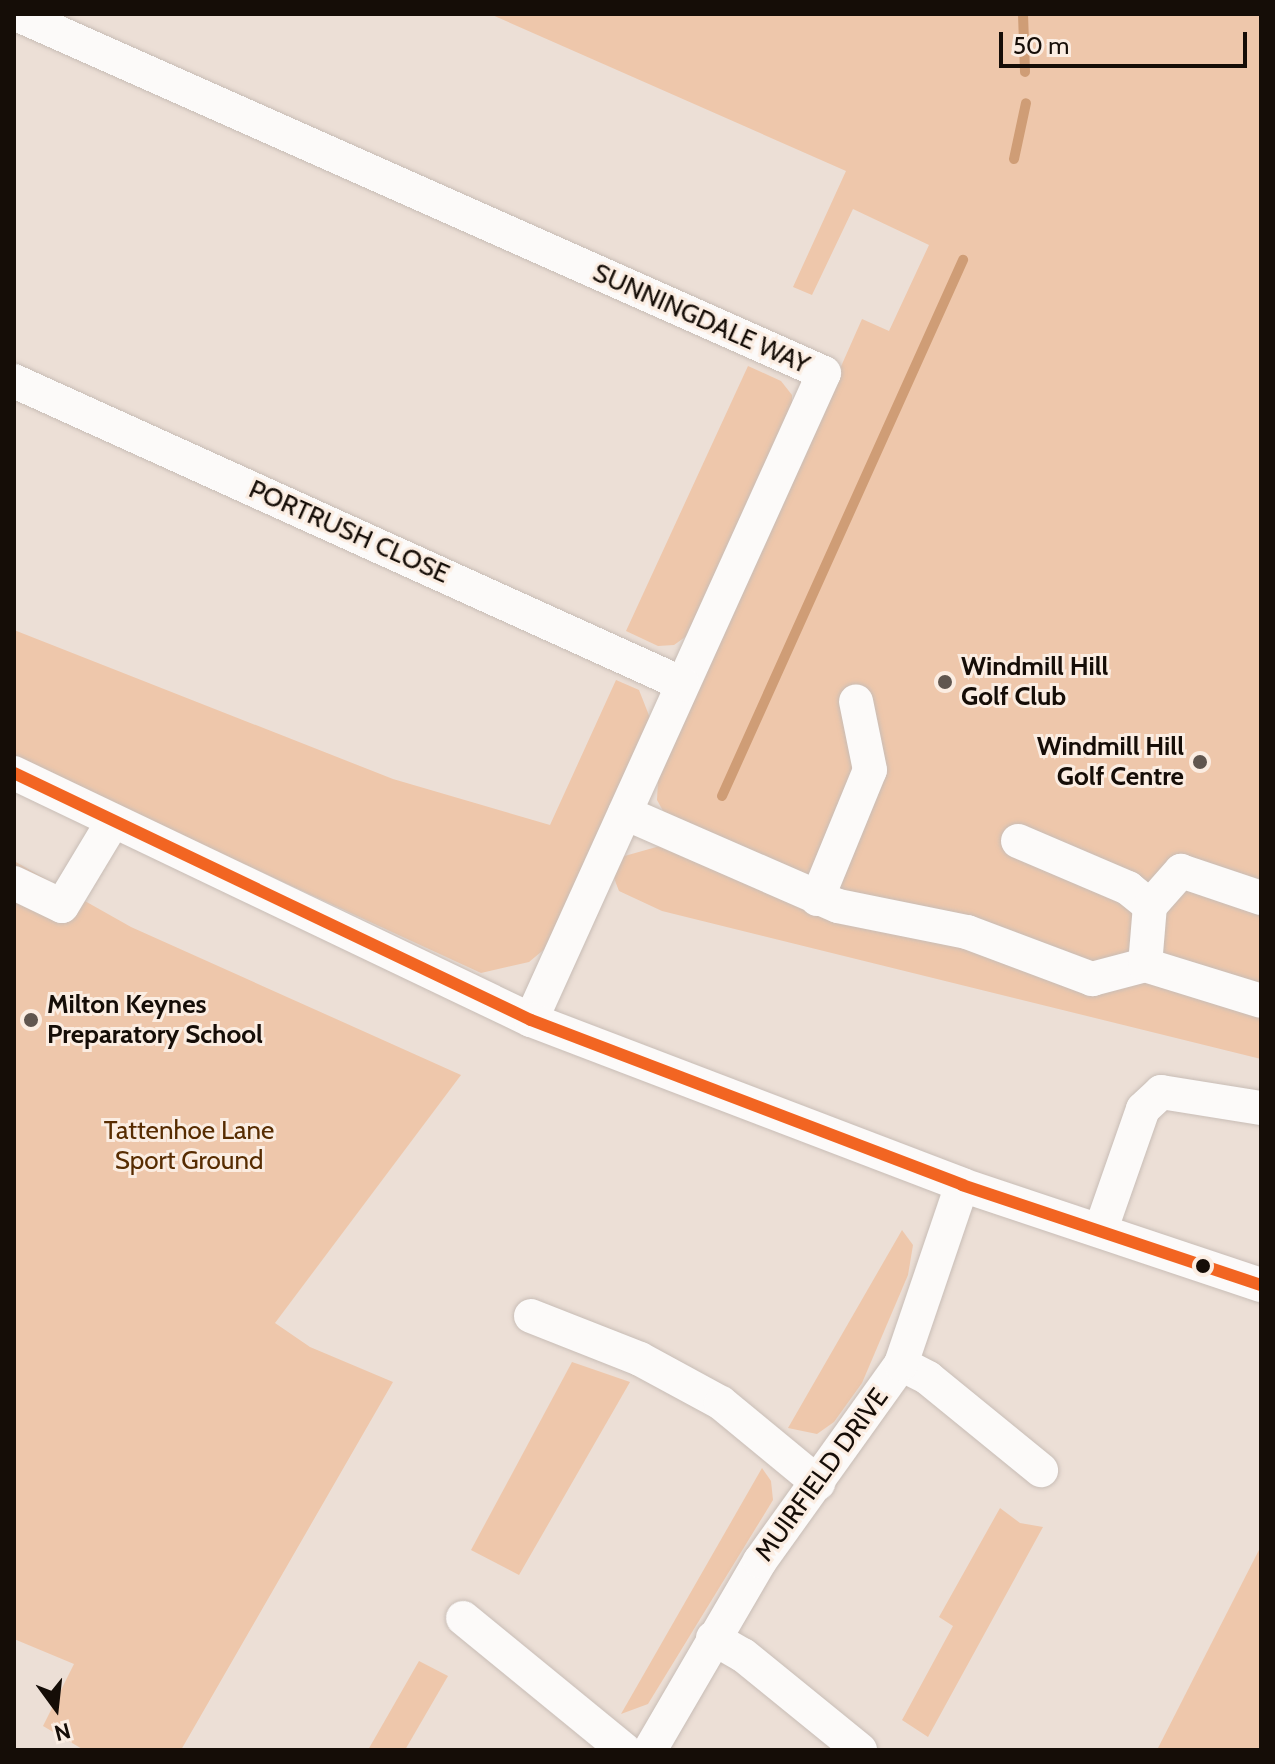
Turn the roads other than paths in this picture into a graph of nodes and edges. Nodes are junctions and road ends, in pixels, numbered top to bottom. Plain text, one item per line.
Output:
1 (16, 14) edge
2 (14, 381) edge
3 (683, 684) junction
4 (856, 701) dead end
5 (14, 773) edge
6 (625, 813) junction
7 (113, 821) junction
8 (1018, 841) dead end
9 (14, 883) edge
10 (1261, 898) edge
11 (817, 899) junction
12 (1150, 906) junction
13 (1145, 965) junction
14 (1261, 1001) edge
15 (531, 1020) junction
16 (1261, 1108) edge
17 (962, 1185) junction
18 (1101, 1229) junction
19 (1261, 1285) edge
20 (531, 1316) dead end
21 (901, 1364) junction
22 (1041, 1470) dead end
23 (818, 1483) junction
24 (463, 1618) dead end
25 (713, 1638) junction
26 (624, 1750) edge
27 (650, 1750) edge
28 (860, 1750) edge

1 - 3 street, SUNNINGDALE WAY
2 - 3 street, PORTRUSH CLOSE
3 - 6 street, SUNNINGDALE WAY
4 - 11 street
5 - 7 street
6 - 11 street
6 - 15 street, SUNNINGDALE WAY
7 - 9 street
7 - 15 street
8 - 12 street
10 - 12 street
11 - 13 street
12 - 13 street
13 - 14 street
15 - 17 street
16 - 18 street
17 - 18 street
17 - 21 street, MUIRFIELD DRIVE
18 - 19 street
20 - 23 street
21 - 22 street
21 - 23 street, MUIRFIELD DRIVE
23 - 25 street, MUIRFIELD DRIVE
24 - 26 street
25 - 27 street, MUIRFIELD DRIVE
25 - 28 street

